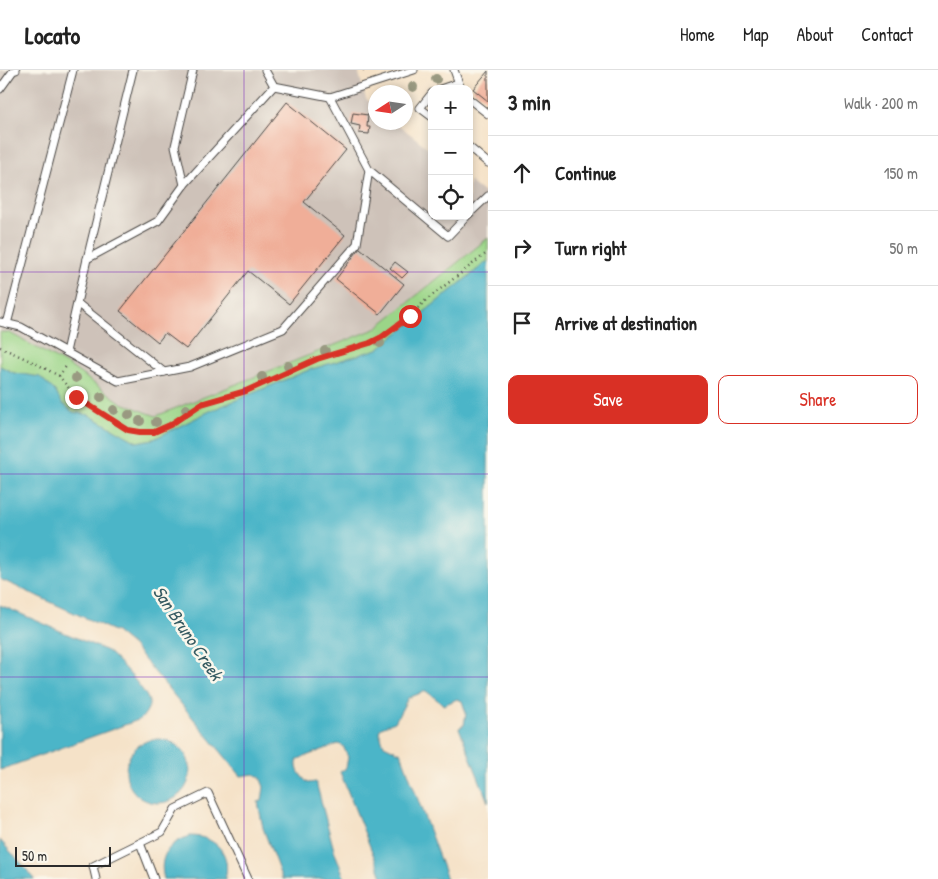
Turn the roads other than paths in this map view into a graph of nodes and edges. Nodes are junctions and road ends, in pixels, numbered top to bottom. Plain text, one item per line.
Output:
1 (16, 70) edge
2 (73, 70) edge
3 (133, 70) edge
4 (193, 70) edge
5 (265, 70) edge
6 (414, 70) edge
7 (454, 70) edge
8 (460, 85) edge
9 (274, 86) junction
10 (0, 91) edge
11 (330, 97) junction
12 (428, 98) edge
13 (473, 102) edge
14 (428, 114) edge
15 (488, 114) edge
16 (473, 151) edge
17 (488, 163) edge
18 (369, 170) junction
19 (184, 185) junction
20 (488, 196) edge
21 (473, 210) edge
22 (428, 219) edge
23 (429, 220) edge
24 (463, 220) edge
25 (87, 259) junction
26 (77, 303) junction
27 (4, 323) edge
28 (66, 352) junction
29 (164, 372) junction
30 (140, 843) junction
31 (96, 879) edge
32 (154, 879) edge
33 (248, 879) edge

1 - 10 lane
2 - 27 lane
3 - 25 lane
4 - 19 lane
5 - 9 lane
6 - 11 lane
7 - 8 lane
9 - 11 lane
9 - 19 lane
11 - 18 lane
12 - 14 lane
13 - 15 lane
16 - 17 lane
18 - 22 lane
18 - 29 lane
19 - 25 lane
20 - 21 lane
23 - 24 lane
25 - 26 lane
26 - 28 lane
26 - 29 lane
27 - 28 lane
28 - 29 lane
30 - 31 lane
30 - 32 lane
30 - 33 lane

